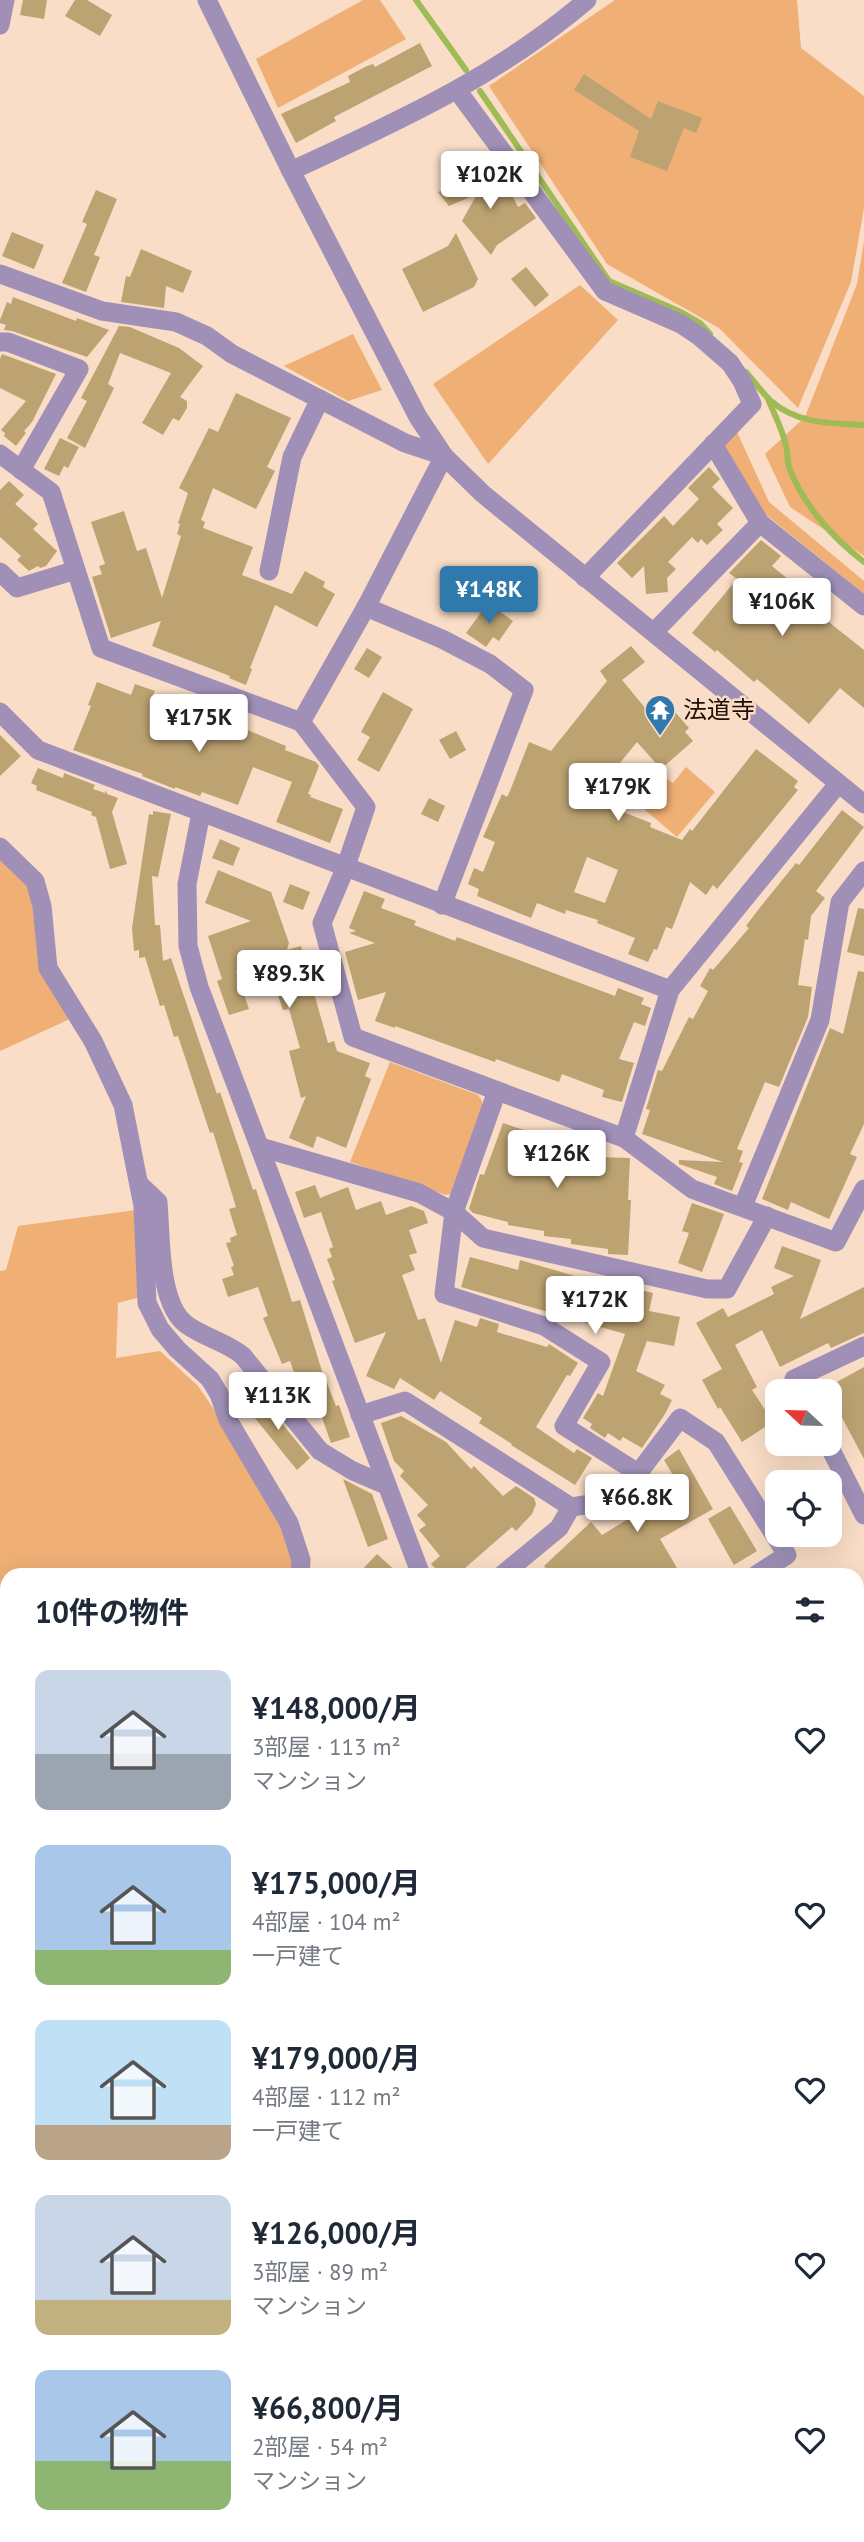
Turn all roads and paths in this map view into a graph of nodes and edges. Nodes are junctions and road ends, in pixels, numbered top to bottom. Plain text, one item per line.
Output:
1 (5, 0) edge
2 (207, 0) edge
3 (587, 0) edge
4 (0, 25) edge
5 (457, 90) junction
6 (291, 171) junction
7 (0, 274) edge
8 (0, 342) edge
9 (320, 399) junction
10 (713, 444) junction
11 (0, 454) edge
12 (444, 456) junction
13 (21, 470) junction
14 (761, 523) junction
15 (76, 570) junction
16 (269, 571) dead end
17 (0, 572) edge
18 (585, 578) junction
19 (864, 606) edge
20 (366, 607) junction
21 (654, 632) junction
22 (0, 712) edge
23 (302, 722) junction
24 (838, 784) junction
25 (864, 804) edge
26 (201, 813) junction
27 (0, 847) edge
28 (345, 869) junction
29 (864, 871) edge
30 (442, 905) junction
31 (670, 990) junction
32 (497, 1091) junction
33 (624, 1138) junction
34 (260, 1147) junction
35 (139, 1184) junction
36 (864, 1189) edge
37 (743, 1206) junction
38 (454, 1212) junction
39 (767, 1216) junction
40 (864, 1346) edge
41 (794, 1379) edge
42 (360, 1415) junction
43 (834, 1456) edge
44 (638, 1473) junction
45 (386, 1485) junction
46 (572, 1507) junction
47 (864, 1515) edge
48 (300, 1568) edge
49 (418, 1568) edge
50 (510, 1568) edge
51 (767, 1568) edge

1 - 4 street
2 - 6 street
3 - 5 street
5 - 6 street
5 - 10 street
6 - 12 street
7 - 9 street
8 - 13 street
9 - 12 street
9 - 16 street
10 - 14 street
10 - 18 street
11 - 13 street
12 - 18 street
12 - 20 street
13 - 15 street
14 - 19 street
14 - 21 street
15 - 17 street
15 - 23 street
18 - 21 street
20 - 23 street
20 - 30 street
21 - 24 street
22 - 26 street
23 - 28 street
24 - 25 street
24 - 31 street
26 - 28 street
26 - 34 street
27 - 35 street
28 - 30 street
28 - 32 street
29 - 37 street
30 - 31 street
31 - 33 street
32 - 33 street
32 - 38 street
33 - 37 street
34 - 38 street
34 - 42 street
35 - 45 street
35 - 48 street
36 - 39 street
37 - 39 street
38 - 39 street
38 - 44 street
40 - 41 street
42 - 45 street
42 - 46 street
43 - 47 street
44 - 46 street
44 - 51 street
45 - 49 street
46 - 50 street

